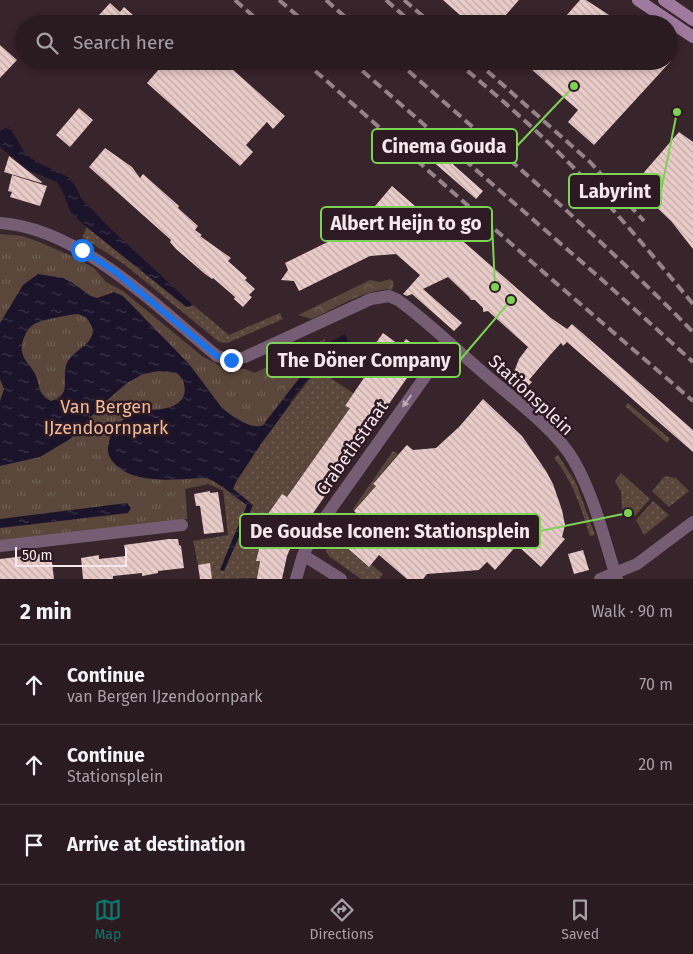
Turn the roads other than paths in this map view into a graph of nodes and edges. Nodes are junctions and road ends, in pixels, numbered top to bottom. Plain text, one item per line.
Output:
1 (638, 0) edge
2 (664, 0) edge
3 (660, 15) edge
4 (693, 20) edge
5 (678, 27) edge
6 (693, 37) edge
7 (0, 223) edge
8 (448, 343) junction
9 (693, 522) edge
10 (182, 525) dead end
11 (0, 546) edge
12 (303, 555) junction
13 (616, 576) edge
14 (296, 579) edge
15 (341, 579) edge
16 (600, 579) edge

1 - 3 main road
2 - 4 main road
5 - 6 main road
7 - 8 street, Stationsplein
8 -> 12 street, Crabethstraat
8 - 13 street, Stationsplein
9 - 13 street
10 - 11 street
12 - 14 street, Crabethstraat
12 - 15 street
13 - 16 street

